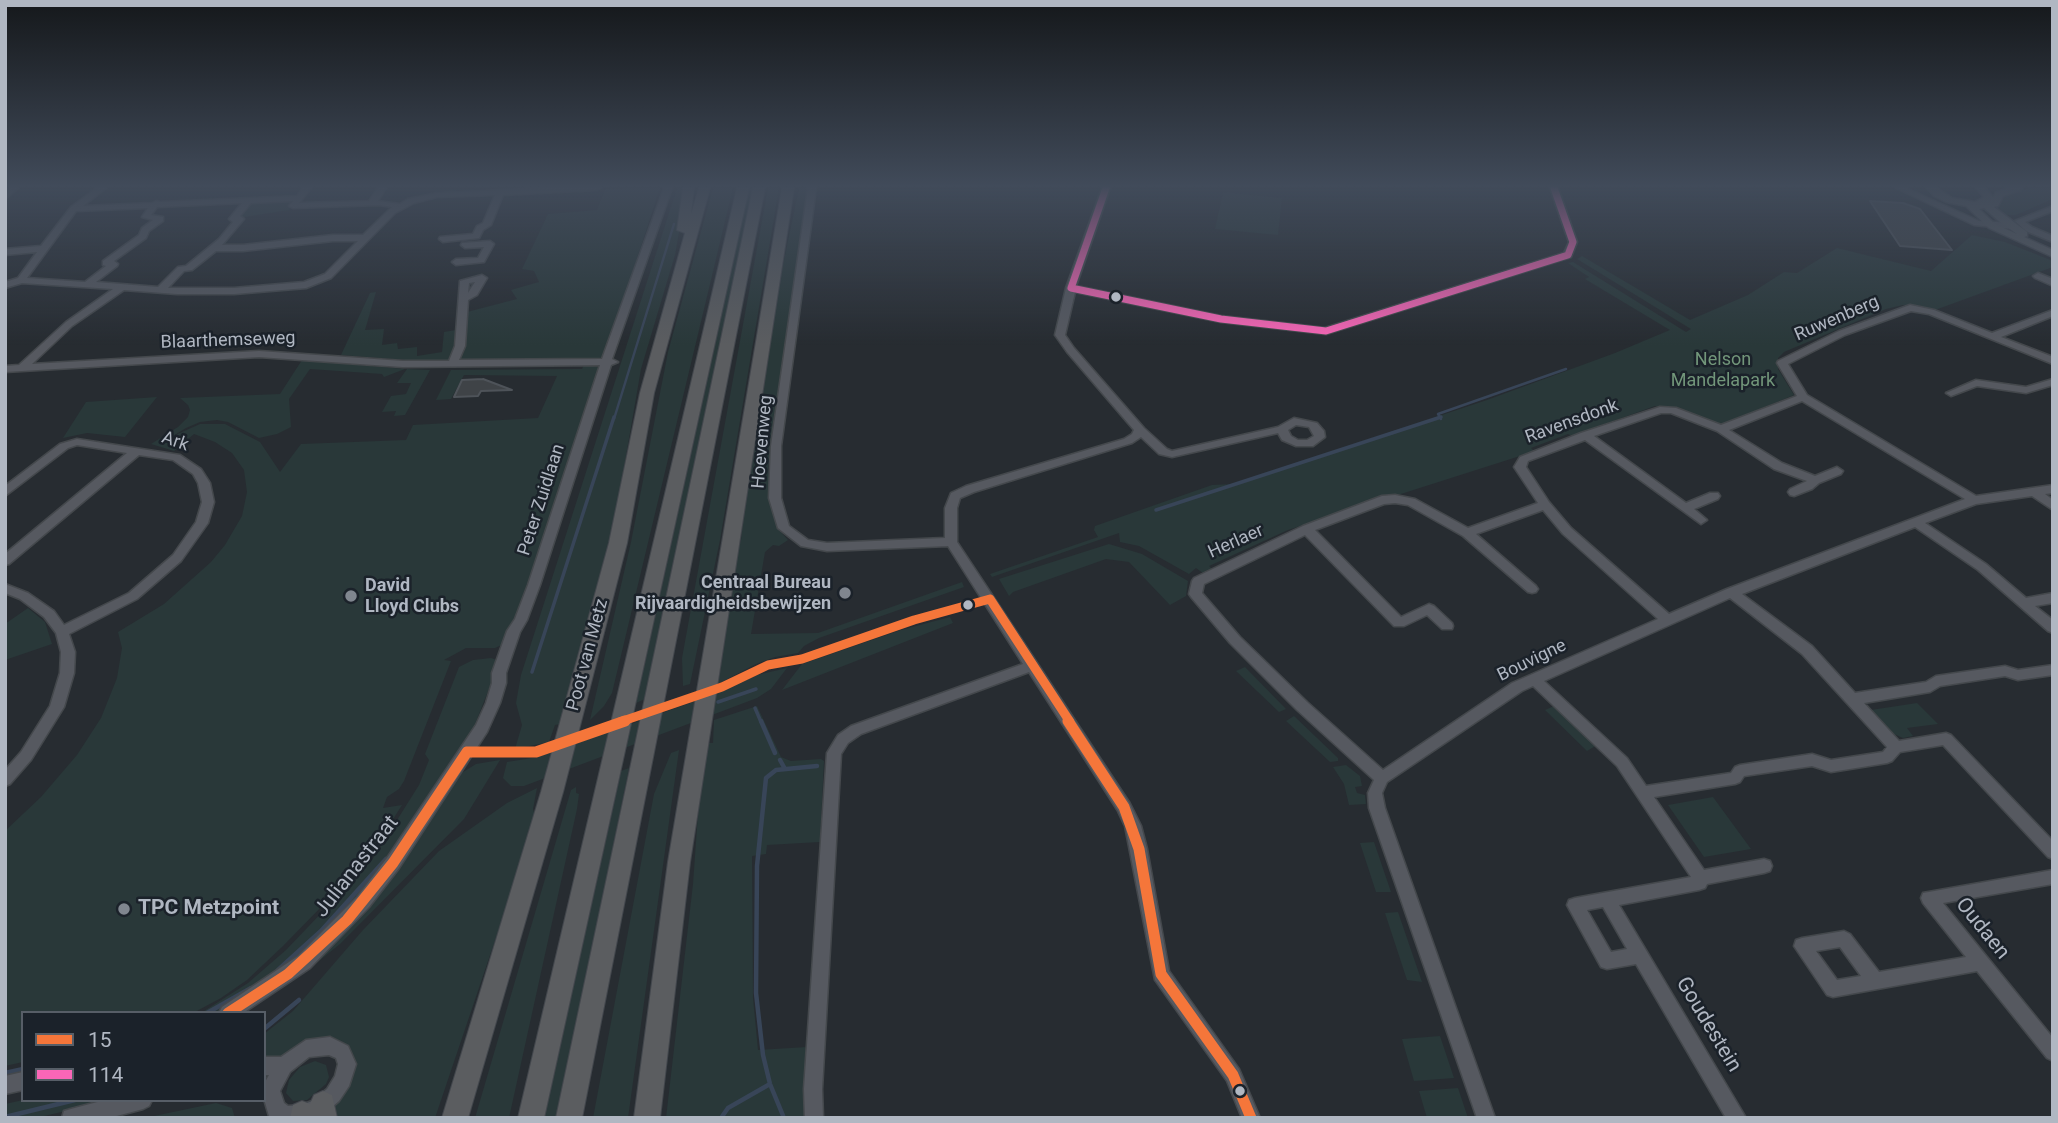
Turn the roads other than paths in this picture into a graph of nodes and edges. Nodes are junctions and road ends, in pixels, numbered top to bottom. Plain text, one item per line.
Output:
1 (49, 240) edge
2 (137, 240) edge
3 (221, 240) edge
4 (311, 240) edge
5 (364, 240) edge
6 (448, 240) edge
7 (648, 240) edge
8 (683, 240) edge
9 (688, 240) edge
10 (731, 240) edge
11 (749, 240) edge
12 (781, 240) edge
13 (805, 240) edge
14 (1088, 240) edge
15 (1572, 240) edge
16 (2026, 240) edge
17 (2039, 240) edge
18 (467, 242) junction
19 (214, 248) junction
20 (42, 249) junction
21 (685, 250) junction
22 (5, 252) edge
23 (2053, 252) edge
24 (2038, 276) dead end
25 (22, 280) junction
26 (2053, 283) edge
27 (88, 284) junction
28 (5, 285) edge
29 (122, 287) junction
30 (1071, 288) junction
31 (160, 290) junction
32 (463, 298) dead end
33 (2053, 313) edge
34 (1994, 335) junction
35 (2053, 361) edge
36 (610, 362) junction
37 (452, 364) junction
38 (5, 369) edge
39 (21, 369) junction
40 (2053, 382) edge
41 (1951, 393) dead end
42 (1803, 397) junction
43 (1282, 429) dead end
44 (1721, 429) junction
45 (1139, 430) junction
46 (1585, 435) junction
47 (138, 450) junction
48 (1837, 471) dead end
49 (1815, 480) junction
50 (2053, 489) edge
51 (2034, 491) junction
52 (5, 492) edge
53 (1794, 492) dead end
54 (1714, 496) dead end
55 (1974, 500) junction
56 (1545, 505) junction
57 (2053, 506) edge
58 (1685, 508) junction
59 (1701, 520) dead end
60 (1917, 523) junction
61 (1307, 529) junction
62 (1467, 533) junction
63 (951, 542) junction
64 (5, 561) edge
65 (5, 588) edge
66 (1532, 589) dead end
67 (1731, 592) junction
68 (2053, 598) edge
69 (990, 599) joint
70 (2024, 603) junction
71 (1668, 620) junction
72 (1447, 626) dead end
73 (2053, 628) edge
74 (62, 632) junction
75 (1032, 666) junction
76 (2053, 670) edge
77 (1534, 679) junction
78 (1853, 699) junction
79 (1896, 747) junction
80 (467, 752) joint
81 (1382, 778) junction
82 (5, 780) edge
83 (1643, 793) junction
84 (2051, 848) edge
85 (1764, 866) dead end
86 (2053, 877) edge
87 (1700, 878) junction
88 (1607, 900) junction
89 (1640, 955) junction
90 (1980, 962) junction
91 (1875, 981) dead end
92 (231, 1011) edge
93 (2053, 1052) edge
94 (266, 1066) edge
95 (284, 1066) junction
96 (268, 1085) edge
97 (135, 1102) edge
98 (313, 1114) edge
99 (71, 1118) edge
100 (455, 1118) edge
101 (531, 1118) edge
102 (569, 1118) edge
103 (647, 1118) edge
104 (814, 1118) edge
105 (1251, 1118) edge
106 (1486, 1118) edge
107 (1737, 1118) edge

1 - 20 street
2 - 27 street
3 - 19 street
4 - 19 street
5 - 31 street
6 - 18 street
7 - 36 street, Peter Zuidlaan
8 - 21 highway
9 - 21 highway, Poot van Metz
10 - 101 highway
11 - 102 highway
12 - 103 highway
13 - 63 street, Hoevenweg
14 - 30 street
15 - 30 street
16 - 23 main road
17 - 23 main road
18 - 18 street
19 - 31 street
20 - 22 street
20 - 25 street
21 - 100 highway, Poot van Metz
24 - 26 street
25 - 27 street
25 - 28 street
27 - 29 street
29 - 31 street
29 - 39 street
30 - 45 street
32 - 37 street
33 - 34 street
34 - 35 street, Ruwenberg
34 - 42 street, Ruwenberg
36 - 37 street, Blaarthemseweg
36 - 80 street, Peter Zuidlaan
37 - 39 street, Blaarthemseweg
38 - 39 street, Blaarthemseweg
40 - 41 street
42 - 44 street
42 - 55 street, Ruwenberg
43 - 45 street
44 - 46 street, Ravensdonk
44 - 49 street, Ravensdonk
45 - 63 street
46 - 56 street, Ravensdonk
46 - 58 street
47 - 52 street, Ark
47 - 64 street
47 - 74 street, Ark
48 - 49 street
49 - 53 street
50 - 51 street, Bouvigne
51 - 55 street, Bouvigne
51 - 57 street
54 - 58 street
55 - 60 street, Bouvigne
56 - 62 street
56 - 71 street, Ravensdonk
58 - 59 street
60 - 67 street, Bouvigne
60 - 70 street
61 - 62 street, Herlaer
61 - 72 street
61 - 81 street, Herlaer
62 - 66 street, Herlaer
63 - 69 street
65 - 74 street
67 - 71 street, Bouvigne
67 - 78 street
68 - 70 street
69 - 75 street
70 - 73 street
71 - 77 street, Bouvigne
74 - 82 street
75 - 104 street
75 - 105 street
76 - 78 street
77 - 81 street, Bouvigne
77 - 83 street
78 - 79 street
79 - 83 street
79 - 84 street
80 - 92 street, Julianastraat
81 - 106 street
83 - 87 street
85 - 87 street
86 - 90 street, Oudaen
87 - 88 street
88 - 89 street, Goudestein
88 - 89 street
89 - 107 street, Goudestein
90 - 91 street
90 - 93 street, Oudaen
94 - 95 street
95 - 96 street
95 - 98 street
96 - 98 street
97 - 99 street

